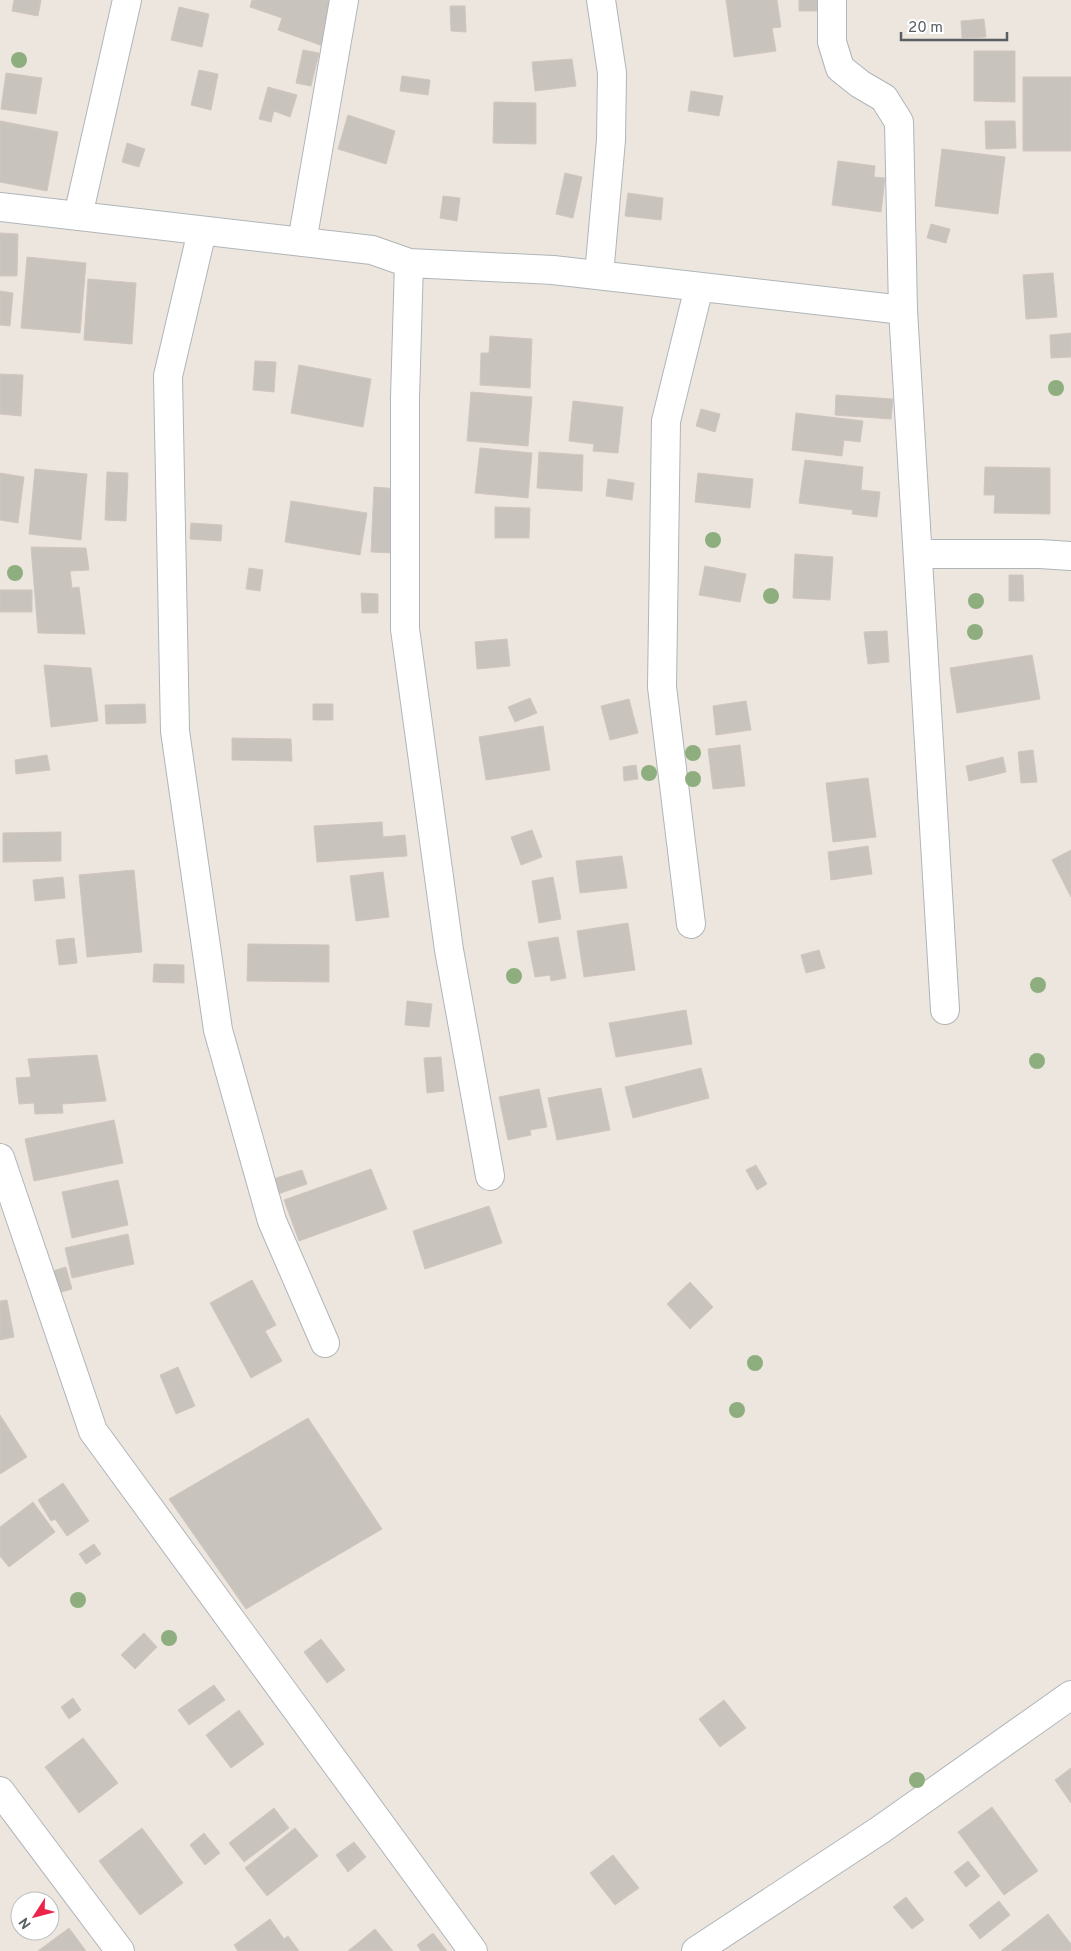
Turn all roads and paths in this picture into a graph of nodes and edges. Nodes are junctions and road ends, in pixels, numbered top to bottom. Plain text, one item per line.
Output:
1 (127, 0) edge
2 (344, 0) edge
3 (601, 0) edge
4 (832, 0) edge
5 (0, 208) edge
6 (78, 216) junction
7 (202, 231) junction
8 (302, 242) junction
9 (409, 263) junction
10 (599, 276) junction
11 (699, 287) junction
12 (903, 310) junction
13 (918, 554) junction
14 (1071, 556) edge
15 (691, 924) dead end
16 (945, 1010) dead end
17 (0, 1158) edge
18 (490, 1176) dead end
19 (324, 1343) dead end
20 (1071, 1695) edge
21 (0, 1791) edge
22 (120, 1951) edge
23 (473, 1951) edge
24 (696, 1951) edge

1 - 6 street
2 - 8 street
3 - 10 street
4 - 12 street
5 - 6 street
6 - 7 street
7 - 8 street
7 - 19 street
8 - 9 street
9 - 10 street
9 - 18 street
10 - 11 street
11 - 12 street
11 - 15 street
12 - 13 street
13 - 14 street
13 - 16 street
17 - 23 street
20 - 24 street
21 - 22 street

